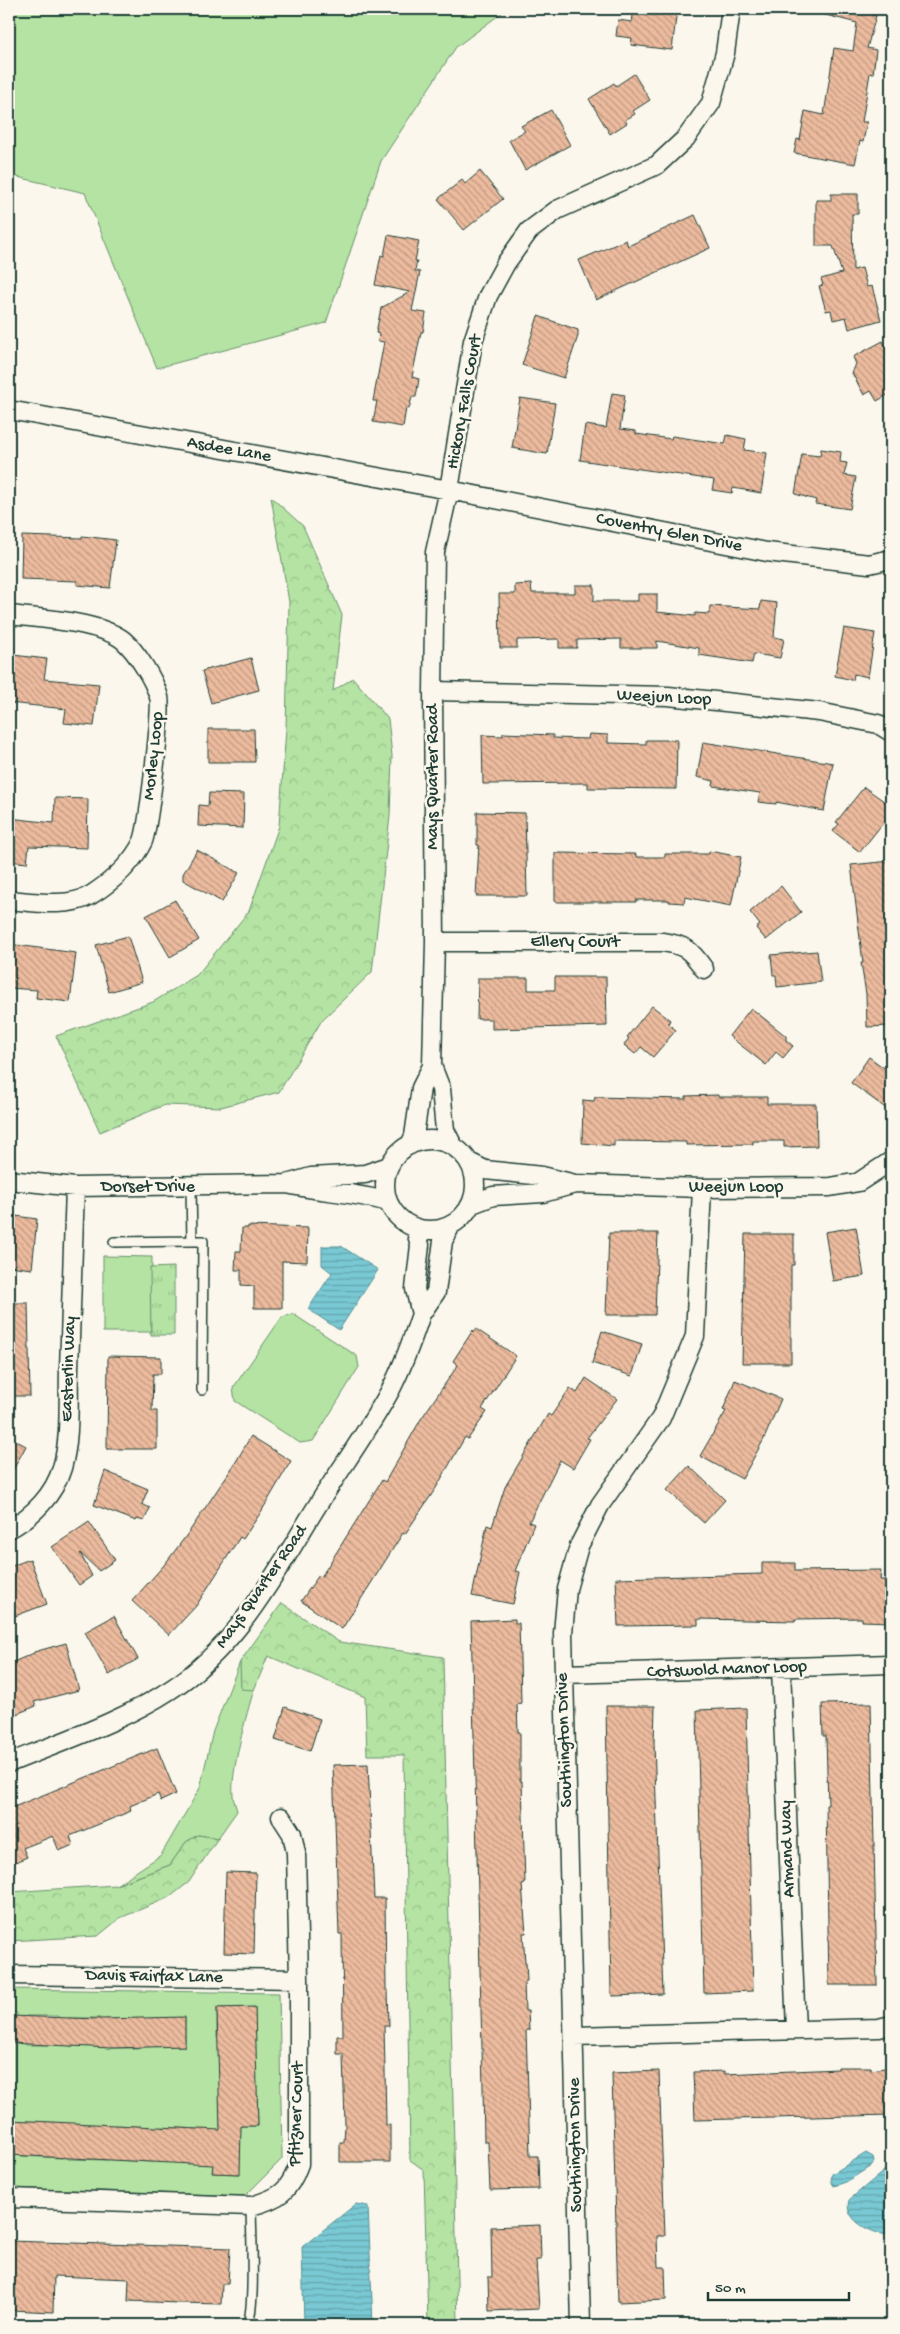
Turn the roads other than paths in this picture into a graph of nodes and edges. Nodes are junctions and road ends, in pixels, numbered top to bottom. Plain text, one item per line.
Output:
1 (731, 9) edge
2 (9, 410) edge
3 (449, 490) junction
4 (891, 560) edge
5 (9, 615) edge
6 (433, 691) junction
7 (891, 732) edge
8 (9, 900) edge
9 (435, 942) junction
10 (704, 968) dead end
11 (432, 1066) junction
12 (410, 1145) junction
13 (453, 1146) junction
14 (469, 1162) junction
15 (891, 1162) edge
16 (389, 1166) junction
17 (9, 1180) edge
18 (287, 1184) junction
19 (575, 1184) junction
20 (76, 1187) junction
21 (191, 1187) junction
22 (702, 1188) junction
23 (388, 1202) junction
24 (472, 1204) junction
25 (451, 1226) junction
26 (415, 1228) junction
27 (192, 1241) junction
28 (114, 1242) dead end
29 (421, 1314) junction
30 (202, 1390) dead end
31 (9, 1529) edge
32 (891, 1664) edge
33 (781, 1668) junction
34 (564, 1674) junction
35 (9, 1763) edge
36 (281, 1817) dead end
37 (9, 1975) edge
38 (300, 1979) junction
39 (891, 2025) edge
40 (796, 2030) junction
41 (574, 2036) junction
42 (9, 2198) edge
43 (252, 2206) junction
44 (247, 2325) edge
45 (581, 2325) edge

1 - 3 street, Hickory Falls Court
2 - 3 street, Asdee Lane
3 - 4 street, Coventry Glen Drive
3 - 6 street, Mays Quarter Road
5 - 8 street, Morley Loop
6 - 7 street, Weejun Loop
6 - 9 street, Mays Quarter Road
9 - 10 street, Ellery Court
9 - 11 street, Mays Quarter Road
11 - 12 street, Mays Quarter Road
11 - 13 street, Mays Quarter Road
12 - 13 street
12 - 16 street
13 - 14 street, Mays Quarter Road
14 - 19 street, Weejun Loop
14 - 24 street, Mays Quarter Road
15 - 22 street, Weejun Loop
16 - 18 street, Dorset Drive
16 - 23 street
17 - 20 street, Dorset Drive
18 - 21 street, Dorset Drive
18 - 23 street, Dorset Drive
19 - 22 street, Weejun Loop
19 - 24 street, Weejun Loop
20 - 21 street, Dorset Drive
20 - 31 street, Easterlin Way
21 - 27 lane
22 - 34 street, Southington Drive
23 - 26 street
24 - 25 street, Mays Quarter Road
25 - 26 street
25 - 29 street, Mays Quarter Road
26 - 29 street
27 - 28 lane
27 - 30 lane
29 - 35 street, Mays Quarter Road
32 - 33 street, Cotswold Manor Loop
33 - 34 street, Cotswold Manor Loop
33 - 40 street, Armand Way
34 - 41 street, Southington Drive
36 - 38 street, Pfitzner Court
37 - 38 street, Davis Fairfax Lane
38 - 43 street, Pfitzner Court
39 - 40 street
40 - 41 street
41 - 45 street, Southington Drive
42 - 43 street, Pfitzner Court
43 - 44 lane

